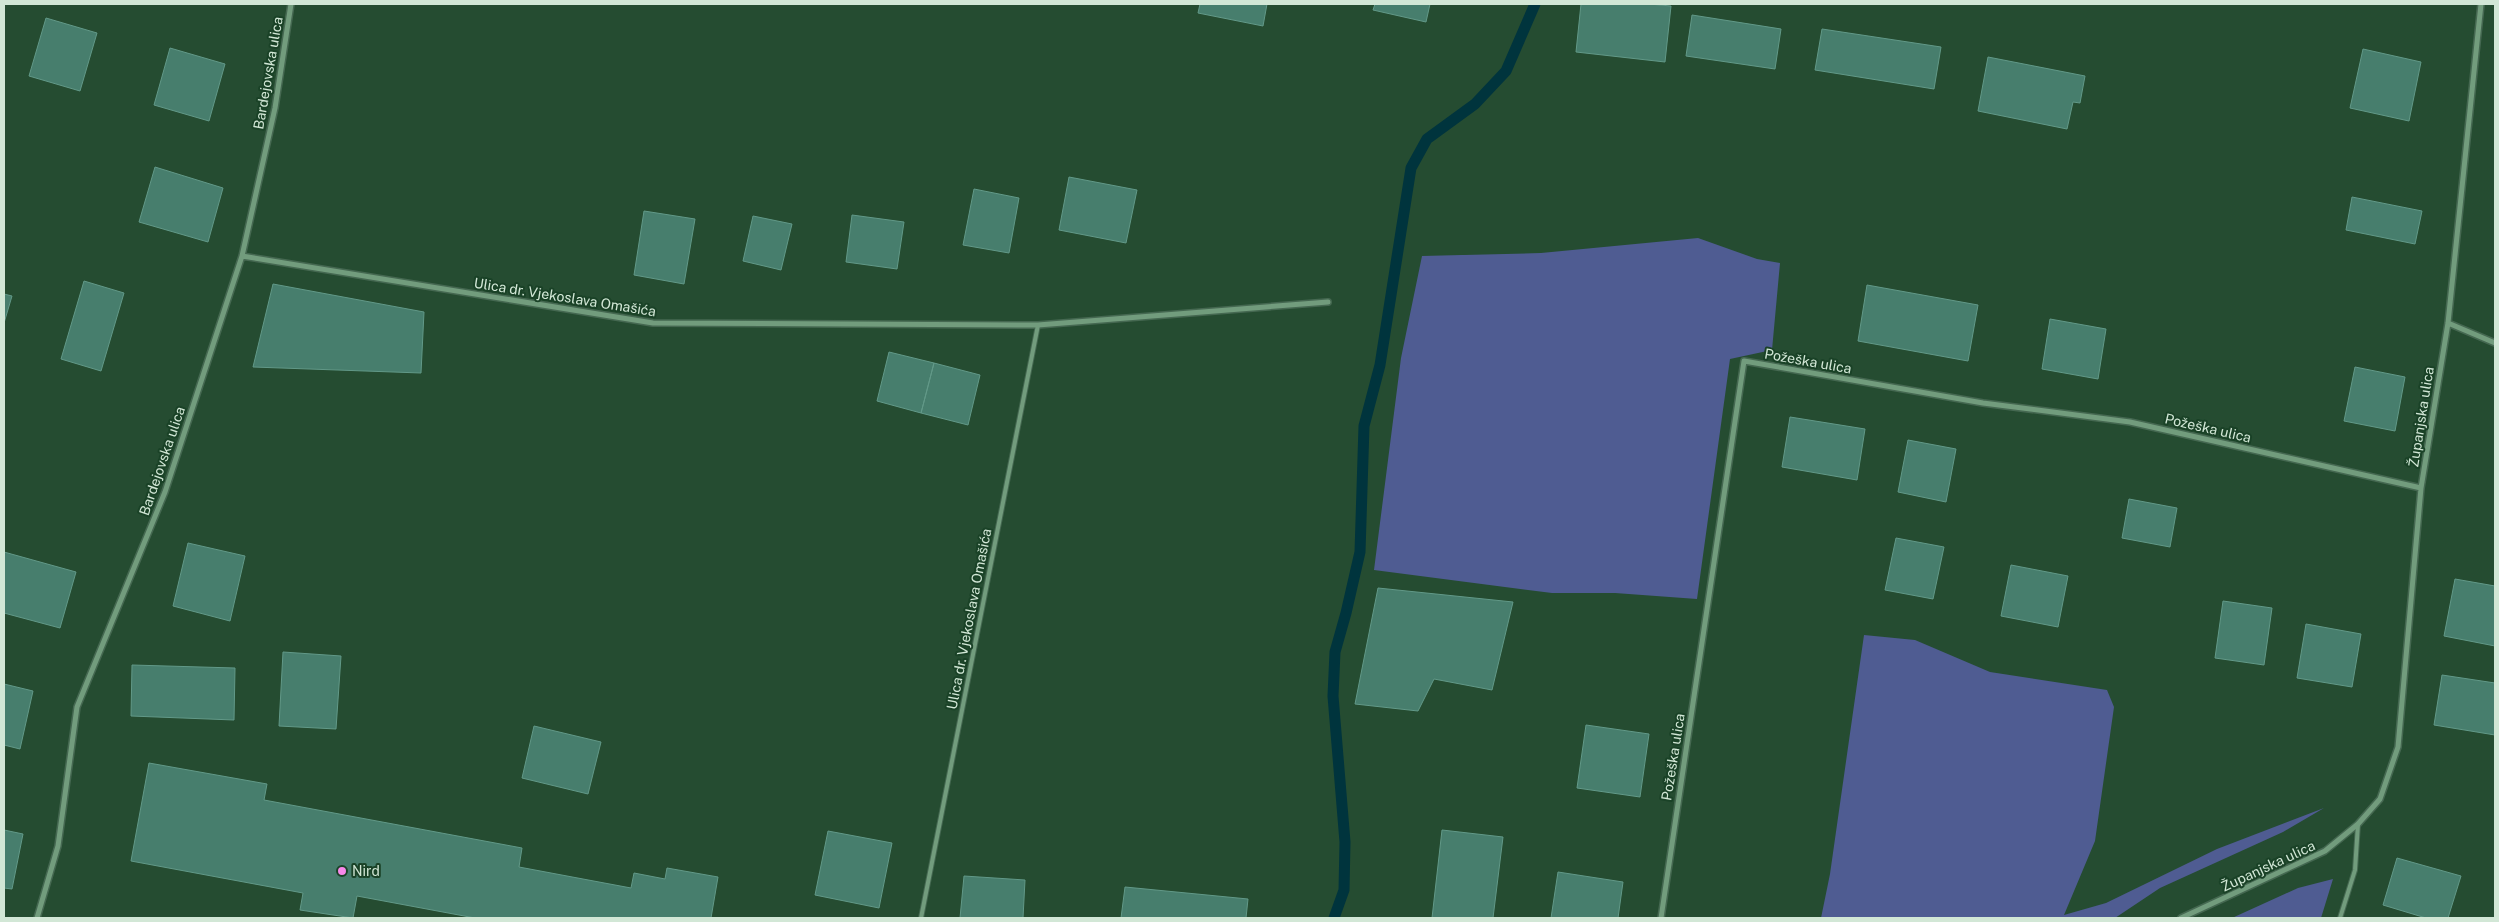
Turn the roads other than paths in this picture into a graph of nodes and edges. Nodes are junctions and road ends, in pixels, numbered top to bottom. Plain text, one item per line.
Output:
1 (291, 4) edge
2 (2481, 4) edge
3 (242, 256) junction
4 (1328, 302) dead end
5 (2448, 323) junction
6 (1038, 325) junction
7 (2495, 343) edge
8 (2421, 488) junction
9 (2358, 824) junction
10 (37, 918) edge
11 (921, 918) edge
12 (1661, 918) edge
13 (2181, 918) edge
14 (2340, 918) edge

1 - 3 street, Bardejovska ulica
2 - 5 street, Županjska ulica
3 - 6 street, Ulica dr. Vjekoslava Omašića
3 - 10 street, Bardejovska ulica
4 - 6 street, Ulica dr. Vjekoslava Omašića
5 - 7 street
5 - 8 street, Županjska ulica
6 - 11 lane, Ulica dr. Vjekoslava Omašića
8 - 9 street, Županjska ulica
8 - 12 street, Požeška ulica
9 - 13 street, Županjska ulica
9 - 14 lane

